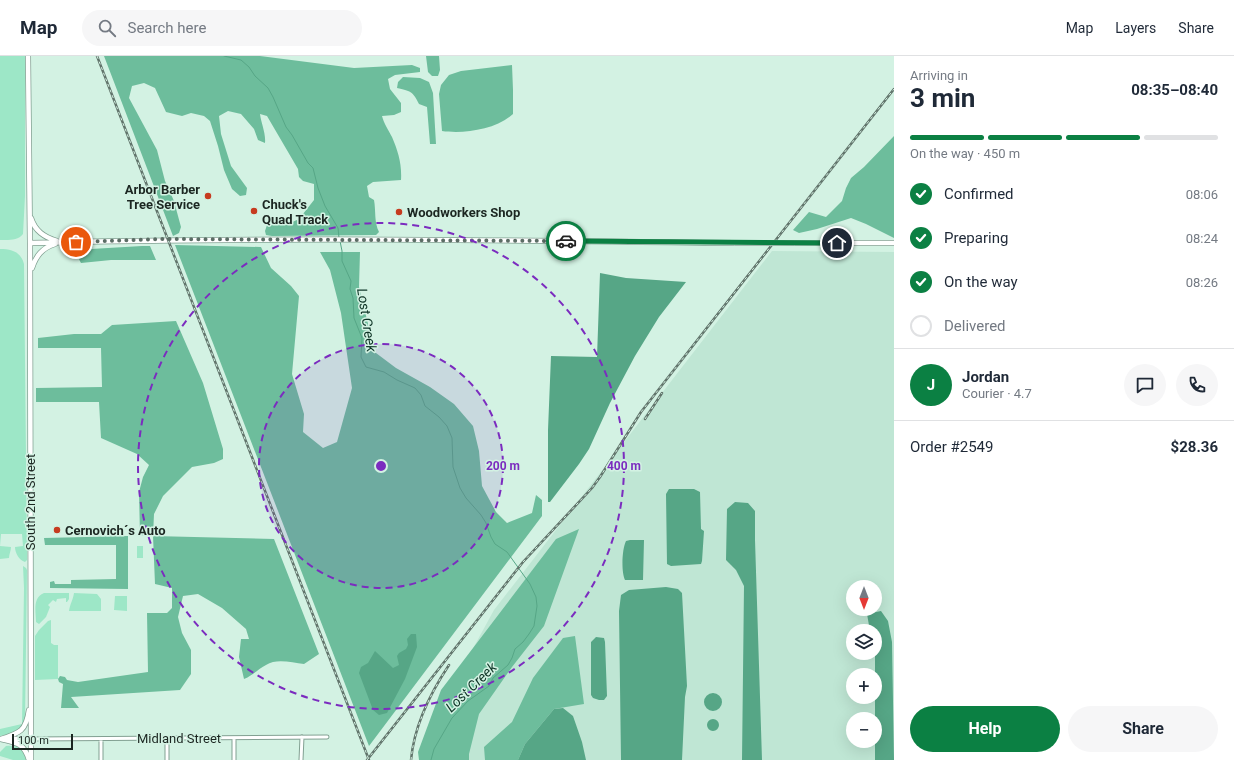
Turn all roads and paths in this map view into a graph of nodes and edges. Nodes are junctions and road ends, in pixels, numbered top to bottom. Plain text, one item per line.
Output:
1 (28, 56) edge
2 (30, 210) junction
3 (62, 242) junction
4 (30, 243) junction
5 (894, 243) edge
6 (30, 271) junction
7 (31, 693) junction
8 (302, 737) junction
9 (327, 737) dead end
10 (167, 738) junction
11 (234, 738) junction
12 (1, 739) edge
13 (31, 739) junction
14 (101, 739) junction
15 (30, 760) edge
16 (101, 760) edge
17 (167, 760) edge
18 (234, 760) edge
19 (302, 760) edge

1 - 2 main road, South 2nd Street
2 - 3 main road
2 - 4 main road, South 2nd Street
3 - 4 main road
3 - 5 main road, bridge
3 - 6 main road
4 - 6 main road, South 2nd Street
6 - 7 main road, South 2nd Street
7 - 12 main road
7 - 13 main road, South 2nd Street
8 - 9 street, Midland Street
8 - 11 street, Midland Street
8 - 19 street
10 - 11 street, Midland Street
10 - 14 street, Midland Street
10 - 17 street
11 - 18 street
12 - 13 main road
12 - 15 main road
13 - 14 street, Midland Street
13 - 15 main road, South 2nd Street
14 - 16 street

